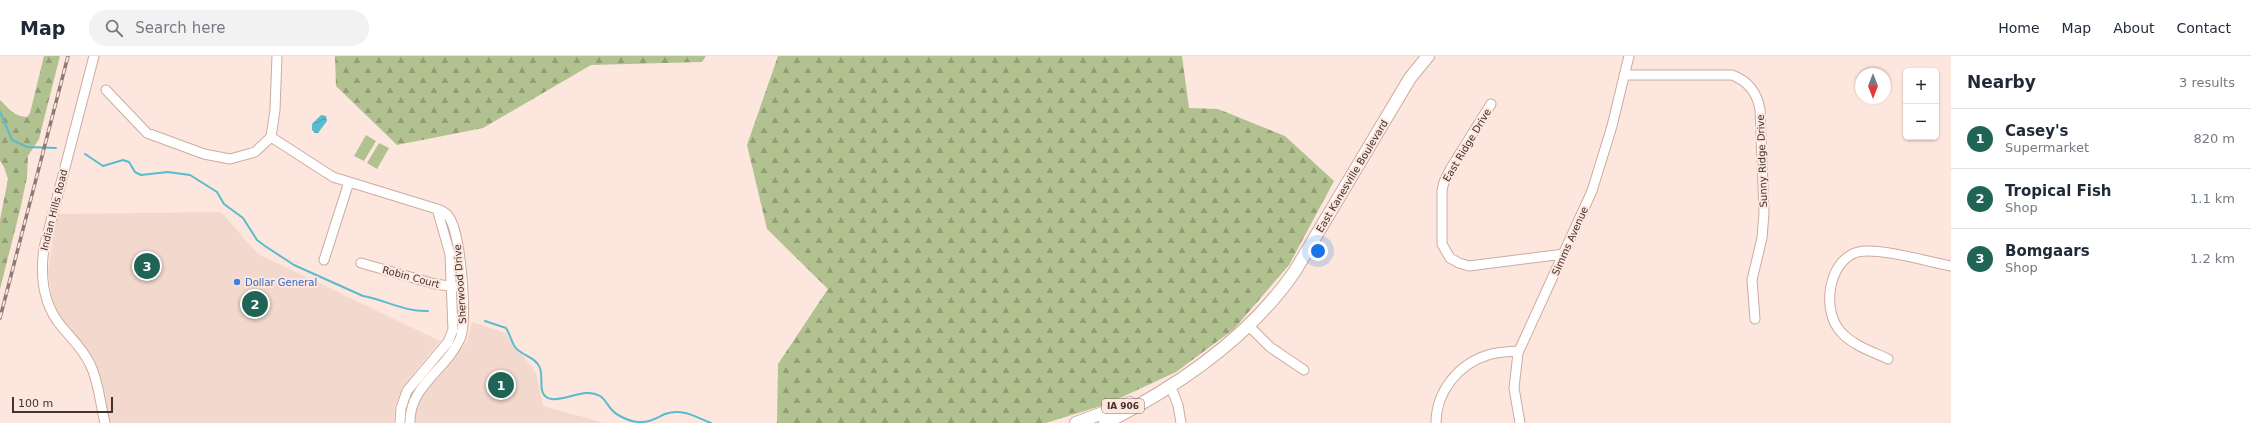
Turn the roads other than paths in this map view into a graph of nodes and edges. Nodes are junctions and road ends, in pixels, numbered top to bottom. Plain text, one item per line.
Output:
1 (94, 56) edge
2 (277, 56) edge
3 (1419, 56) edge
4 (1428, 56) edge
5 (1629, 56) edge
6 (1624, 75) junction
7 (1410, 78) junction
8 (106, 90) dead end
9 (1491, 104) dead end
10 (271, 137) junction
11 (349, 182) junction
12 (436, 209) junction
13 (1564, 254) junction
14 (324, 260) dead end
15 (361, 263) dead end
16 (1951, 266) edge
17 (452, 287) junction
18 (462, 287) junction
19 (1755, 319) dead end
20 (1248, 326) junction
21 (1518, 351) junction
22 (1888, 359) dead end
23 (1304, 370) dead end
24 (1170, 385) junction
25 (100, 407) junction
26 (98, 423) edge
27 (105, 423) edge
28 (400, 423) edge
29 (410, 423) edge
30 (1076, 423) edge
31 (1105, 423) edge
32 (1181, 423) edge
33 (1436, 423) edge
34 (1520, 423) edge

1 - 25 street, Indian Hills Road
2 - 10 street
3 - 7 main road, East Kanesville Boulevard / IA 906
4 - 7 main road, East Kanesville Boulevard / IA 906
5 - 6 street, Simms Avenue
6 - 13 street, Simms Avenue
6 - 19 street, Sunny Ridge Drive
7 - 20 main road, East Kanesville Boulevard / IA 906
8 - 10 street
9 - 13 street, East Ridge Drive
10 - 11 street, Sherwood Drive
11 - 12 street, Sherwood Drive
11 - 14 street
12 - 17 street, Sherwood Drive
12 - 18 street, Sherwood Drive
13 - 21 street, Simms Avenue
15 - 17 street, Robin Court
16 - 22 street
17 - 18 street, Robin Court
17 - 28 street, Sherwood Drive
18 - 29 street, Sherwood Drive
20 - 23 street
20 - 24 main road, East Kanesville Boulevard / IA 906
21 - 33 street
21 - 34 street, Simms Avenue
24 - 30 main road, East Kanesville Boulevard / IA 906
24 - 31 main road, East Kanesville Boulevard / IA 906
24 - 32 street
25 - 26 street
25 - 27 street, Indian Hills Road

